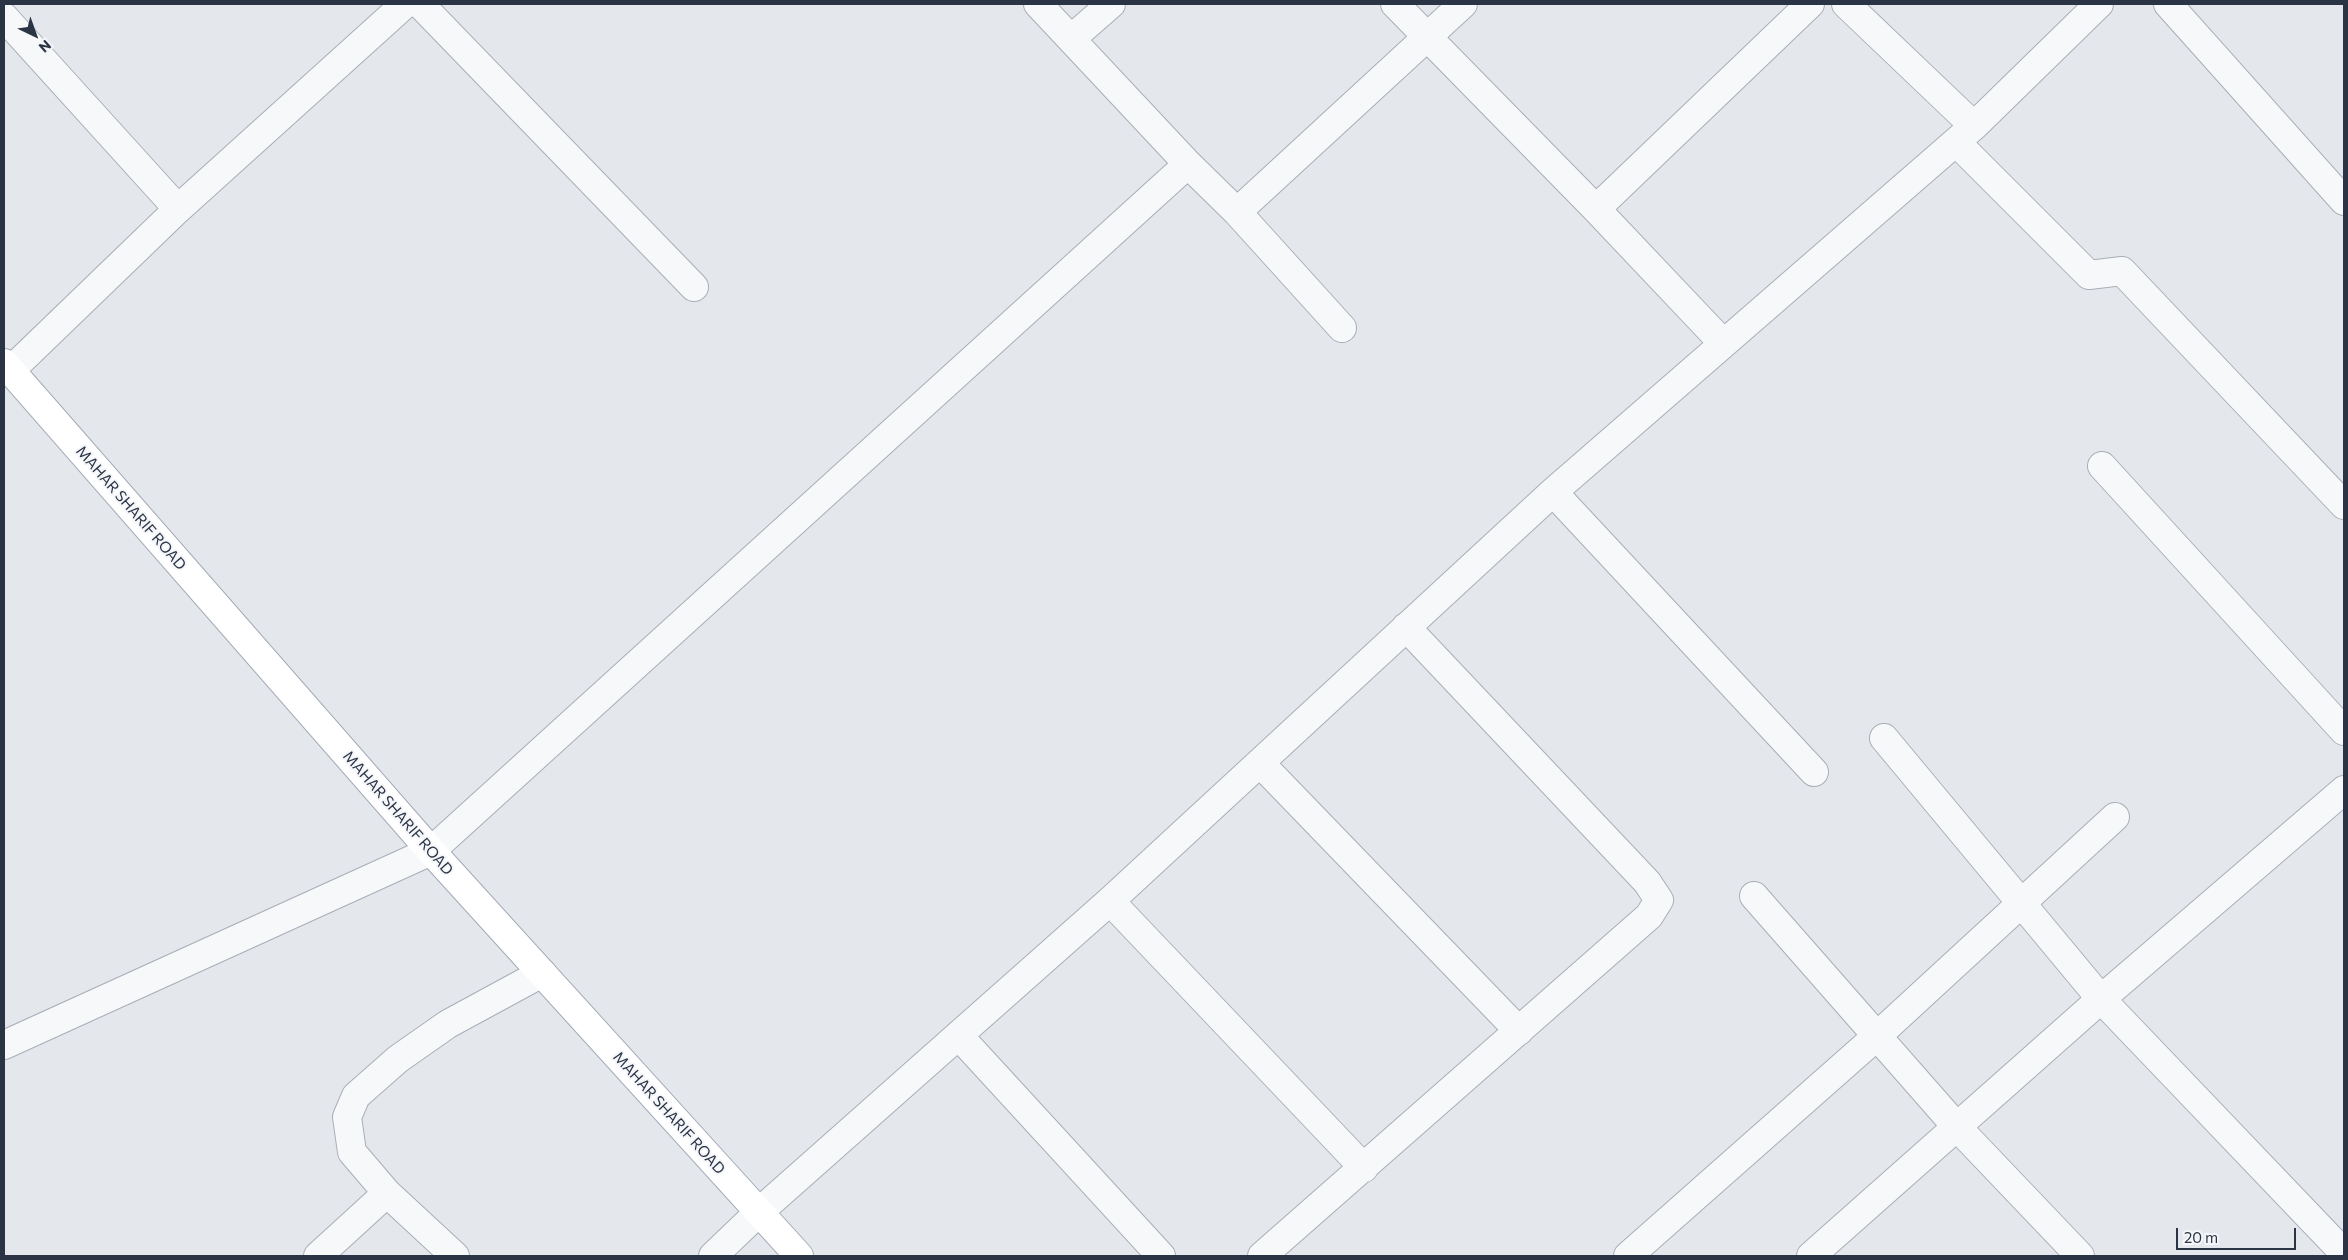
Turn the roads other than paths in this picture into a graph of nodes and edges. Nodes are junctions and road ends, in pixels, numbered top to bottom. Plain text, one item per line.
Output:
1 (405, 4) edge
2 (420, 4) edge
3 (1038, 4) edge
4 (1111, 4) edge
5 (1395, 4) edge
6 (1463, 4) edge
7 (1810, 4) edge
8 (1846, 4) edge
9 (2099, 4) edge
10 (2168, 4) edge
11 (4, 17) edge
12 (1428, 36) junction
13 (1071, 39) junction
14 (1965, 134) junction
15 (1188, 164) junction
16 (2344, 201) edge
17 (1596, 209) junction
18 (178, 210) junction
19 (1237, 212) junction
20 (694, 287) dead end
21 (1342, 328) dead end
22 (1723, 343) junction
23 (7, 367) edge
24 (2102, 466) dead end
25 (1553, 492) junction
26 (2344, 505) edge
27 (1406, 627) junction
28 (2344, 731) edge
29 (1884, 738) dead end
30 (1260, 763) junction
31 (1814, 772) dead end
32 (2344, 790) edge
33 (2115, 817) dead end
34 (431, 850) junction
35 (1754, 896) dead end
36 (1110, 901) junction
37 (2021, 903) junction
38 (542, 973) junction
39 (2101, 999) junction
40 (1518, 1032) junction
41 (959, 1036) junction
42 (1877, 1036) junction
43 (4, 1045) edge
44 (1956, 1126) junction
45 (1364, 1168) junction
46 (387, 1193) junction
47 (759, 1212) junction
48 (2344, 1253) edge
49 (318, 1256) edge
50 (455, 1256) edge
51 (713, 1256) edge
52 (799, 1256) edge
53 (1162, 1256) edge
54 (1262, 1256) edge
55 (1628, 1256) edge
56 (1811, 1256) edge
57 (2080, 1256) edge

1 - 18 street
2 - 20 street
3 - 13 street
4 - 13 street
5 - 12 street
6 - 12 street
7 - 17 street
8 - 14 street
9 - 14 street
10 - 16 street
11 - 18 street
12 - 17 street
12 - 19 street
13 - 15 street
14 - 22 street
14 - 26 street
15 - 19 street
15 - 34 street
17 - 22 street
18 - 23 street
19 - 21 street
22 - 25 street
23 - 34 main road, MAHAR SHARIF ROAD
24 - 28 street
25 - 27 street
25 - 31 street
27 - 30 street
27 - 40 street
29 - 37 street
30 - 36 street
30 - 40 street
32 - 39 street
33 - 37 street
34 - 38 main road, MAHAR SHARIF ROAD
34 - 43 street
35 - 42 street
36 - 41 street
36 - 45 street
37 - 39 street
37 - 42 street
38 - 46 street
38 - 47 main road, MAHAR SHARIF ROAD
39 - 44 street
39 - 48 street
40 - 45 street
41 - 47 street
41 - 53 street
42 - 44 street
42 - 55 street
44 - 56 street
44 - 57 street
45 - 54 street
46 - 49 street
46 - 50 street
47 - 51 street
47 - 52 main road, MAHAR SHARIF ROAD

